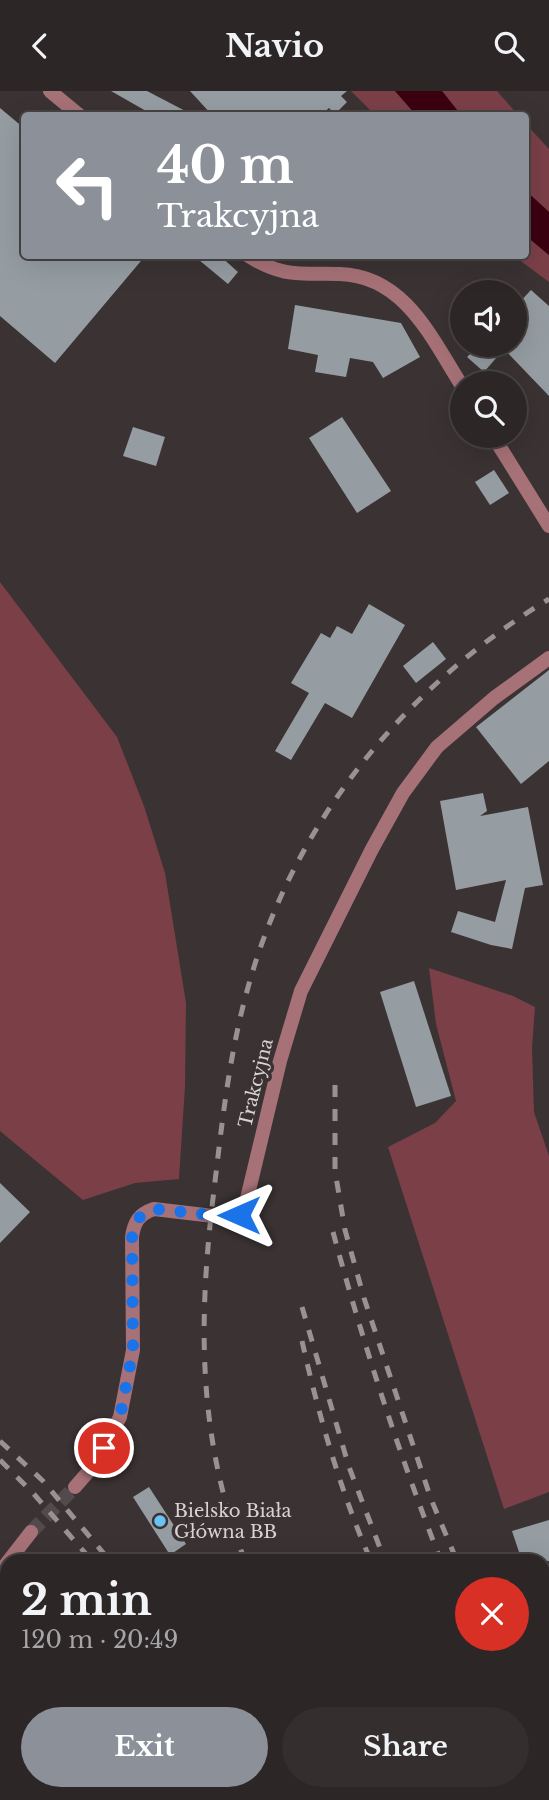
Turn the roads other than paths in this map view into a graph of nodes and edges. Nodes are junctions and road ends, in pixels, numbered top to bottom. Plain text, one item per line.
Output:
1 (50, 91) edge
2 (75, 112) edge
3 (253, 259) edge
4 (452, 371) edge
5 (500, 448) edge
6 (549, 526) edge
7 (549, 658) edge
8 (75, 1487) tunnel mouth
9 (31, 1532) tunnel mouth
10 (14, 1554) edge

1 - 2 street
3 - 4 street
5 - 6 street
7 - 8 street, Trakcyjna
9 - 10 street

